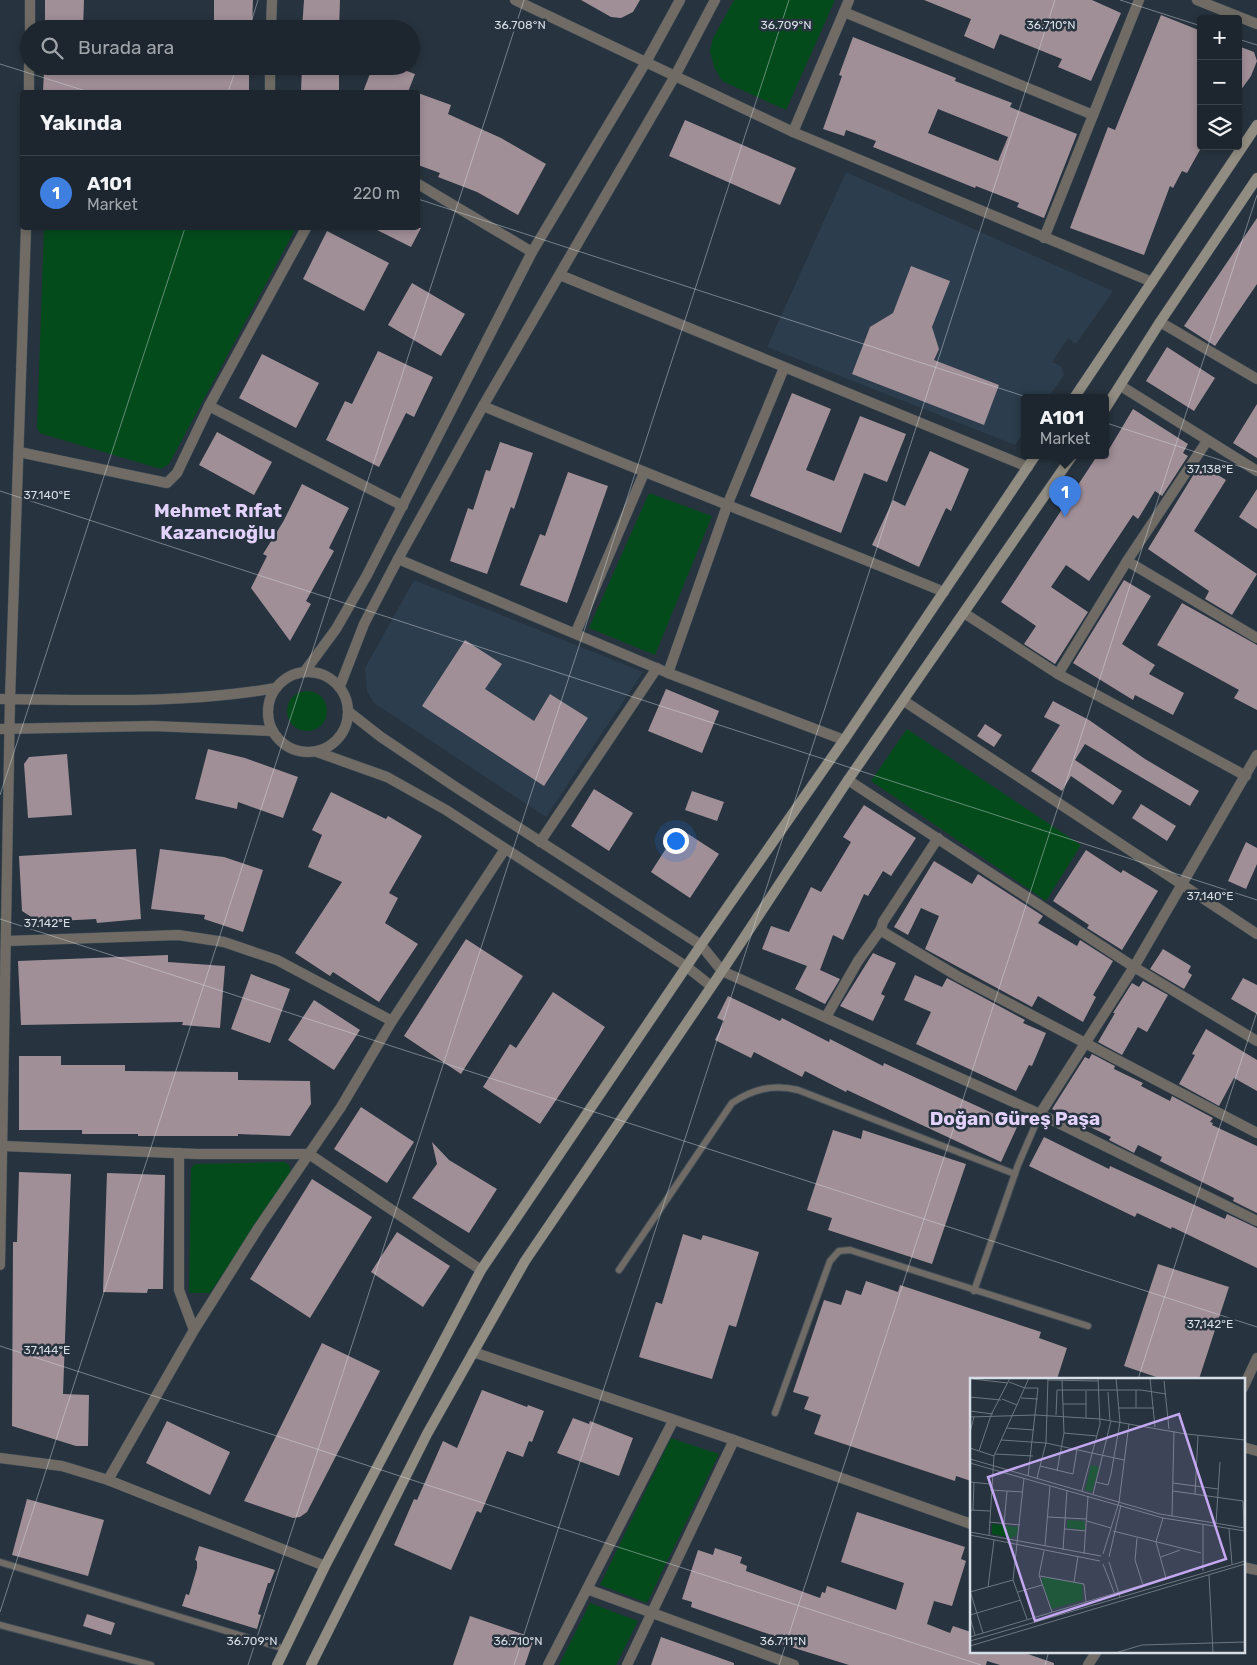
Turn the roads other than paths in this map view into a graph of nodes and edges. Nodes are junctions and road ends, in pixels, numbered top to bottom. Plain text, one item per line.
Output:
1 (30, 0) edge
2 (272, 0) edge
3 (515, 0) edge
4 (680, 0) edge
5 (715, 0) edge
6 (849, 0) edge
7 (1139, 0) edge
8 (1197, 0) edge
9 (844, 12) junction
10 (30, 20) edge
11 (271, 20) edge
12 (1257, 24) edge
13 (646, 62) junction
14 (29, 75) edge
15 (270, 75) edge
16 (675, 76) junction
17 (29, 90) edge
18 (270, 90) edge
19 (1093, 115) junction
20 (1257, 125) edge
21 (793, 132) junction
22 (1257, 178) edge
23 (420, 185) edge
24 (26, 230) edge
25 (305, 230) edge
26 (1044, 238) junction
27 (532, 252) junction
28 (560, 275) junction
29 (1152, 282) junction
30 (1160, 322) junction
31 (784, 368) junction
32 (1257, 379) edge
33 (1120, 386) junction
34 (1077, 394) edge
35 (1109, 402) edge
36 (209, 406) junction
37 (483, 406) junction
38 (1207, 441) junction
39 (19, 452) junction
40 (1033, 459) edge
41 (1070, 459) edge
42 (1028, 467) junction
43 (1257, 471) edge
44 (644, 473) junction
45 (728, 504) junction
46 (403, 506) junction
47 (398, 559) junction
48 (1128, 561) junction
49 (944, 592) junction
50 (964, 613) junction
51 (576, 632) junction
52 (1257, 638) edge
53 (657, 668) junction
54 (304, 671) junction
55 (668, 673) junction
56 (1058, 674) junction
57 (340, 686) junction
58 (276, 688) junction
59 (5, 699) edge
60 (904, 702) junction
61 (349, 712) junction
62 (5, 728) edge
63 (272, 731) junction
64 (844, 740) junction
65 (317, 752) junction
66 (1257, 755) edge
67 (1246, 776) junction
68 (848, 780) junction
69 (938, 838) junction
70 (540, 842) junction
71 (505, 850) junction
72 (1183, 886) junction
73 (881, 929) junction
74 (1257, 934) edge
75 (7, 941) junction
76 (701, 945) junction
77 (687, 967) junction
78 (1134, 967) junction
79 (722, 971) junction
80 (711, 986) junction
81 (826, 1018) junction
82 (392, 1021) junction
83 (1257, 1041) edge
84 (1084, 1044) junction
85 (1040, 1114) junction
86 (1257, 1133) edge
87 (3, 1146) junction
88 (179, 1153) junction
89 (309, 1154) junction
90 (1014, 1174) junction
91 (1257, 1221) edge
92 (0, 1265) edge
93 (481, 1270) junction
94 (619, 1270) dead end
95 (974, 1291) junction
96 (1088, 1326) dead end
97 (194, 1330) junction
98 (473, 1352) junction
99 (1257, 1358) edge
100 (1244, 1386) edge
101 (775, 1414) dead end
102 (673, 1421) junction
103 (734, 1440) junction
104 (1244, 1447) edge
105 (1257, 1451) edge
106 (0, 1458) edge
107 (108, 1480) junction
108 (970, 1524) edge
109 (0, 1562) edge
110 (325, 1566) junction
111 (1244, 1567) edge
112 (1257, 1570) edge
113 (587, 1589) junction
114 (653, 1613) junction
115 (0, 1625) edge
116 (285, 1649) junction
117 (1096, 1652) edge
118 (151, 1665) edge
119 (277, 1665) edge
120 (311, 1665) edge
121 (548, 1665) edge
122 (626, 1665) edge
123 (794, 1665) edge
124 (1088, 1665) edge

1 - 10 street
2 - 11 street
3 - 13 street
4 - 13 street
5 - 16 street
6 - 9 street
7 - 19 street
8 - 12 street
9 - 19 street
9 - 21 street
13 - 16 street
13 - 27 street
14 - 17 street
15 - 18 street
16 - 21 street
16 - 28 street
19 - 26 street
20 - 29 main road
21 - 26 street
22 - 30 main road
23 - 27 street
24 - 39 street
25 - 36 street
26 - 29 street
27 - 46 street
28 - 31 street
28 - 37 street
29 - 34 main road
30 - 32 street
30 - 33 main road
31 - 42 street
31 - 45 street
33 - 35 main road
33 - 38 street
36 - 39 street
36 - 46 street
37 - 44 street
37 - 47 street
38 - 43 street
38 - 48 street
39 - 59 street
40 - 42 main road
41 - 50 main road
42 - 49 main road
44 - 45 street
44 - 51 street
45 - 49 street
45 - 55 street
46 - 54 street
47 - 51 street
47 - 57 street
48 - 52 street
48 - 56 street
49 - 64 main road
50 - 56 street
50 - 60 main road
51 - 53 street
53 - 55 street
53 - 70 street
54 - 57 street
54 - 58 street
55 - 64 street
56 - 67 street
57 - 61 street
58 - 59 street
58 - 63 street
59 - 62 street
60 - 68 main road
60 - 72 street
61 - 65 street
61 - 70 street
62 - 63 street
62 - 75 street
63 - 65 street
64 - 76 main road
65 - 71 street
66 - 67 street
67 - 72 street
68 - 69 street
68 - 79 main road
69 - 73 street
69 - 78 street
70 - 76 street
71 - 77 street
71 - 82 street
72 - 74 street
72 - 78 street
73 - 81 street
73 - 84 street
75 - 82 street
75 - 87 street
76 - 77 main road
76 - 79 street
77 - 80 street
77 - 93 main road
78 - 83 street
78 - 84 street
79 - 80 main road
79 - 81 street
80 - 98 main road
81 - 85 street
82 - 89 street
84 - 85 street
84 - 86 street
85 - 90 lane
85 - 91 street
87 - 88 street
87 - 92 street
88 - 89 street
88 - 97 street
89 - 93 street
89 - 97 street
90 - 94 lane
90 - 95 lane
93 - 110 main road
95 - 96 lane
95 - 101 lane
97 - 107 street
98 - 102 street
98 - 120 main road
99 - 100 street
102 - 103 street
102 - 113 street
103 - 108 street
103 - 114 street
104 - 105 street
106 - 107 street
107 - 110 street
109 - 116 lane
110 - 116 main road
111 - 112 street
113 - 114 street
113 - 121 street
114 - 122 street
114 - 123 street
115 - 118 lane
116 - 119 main road
117 - 124 street

